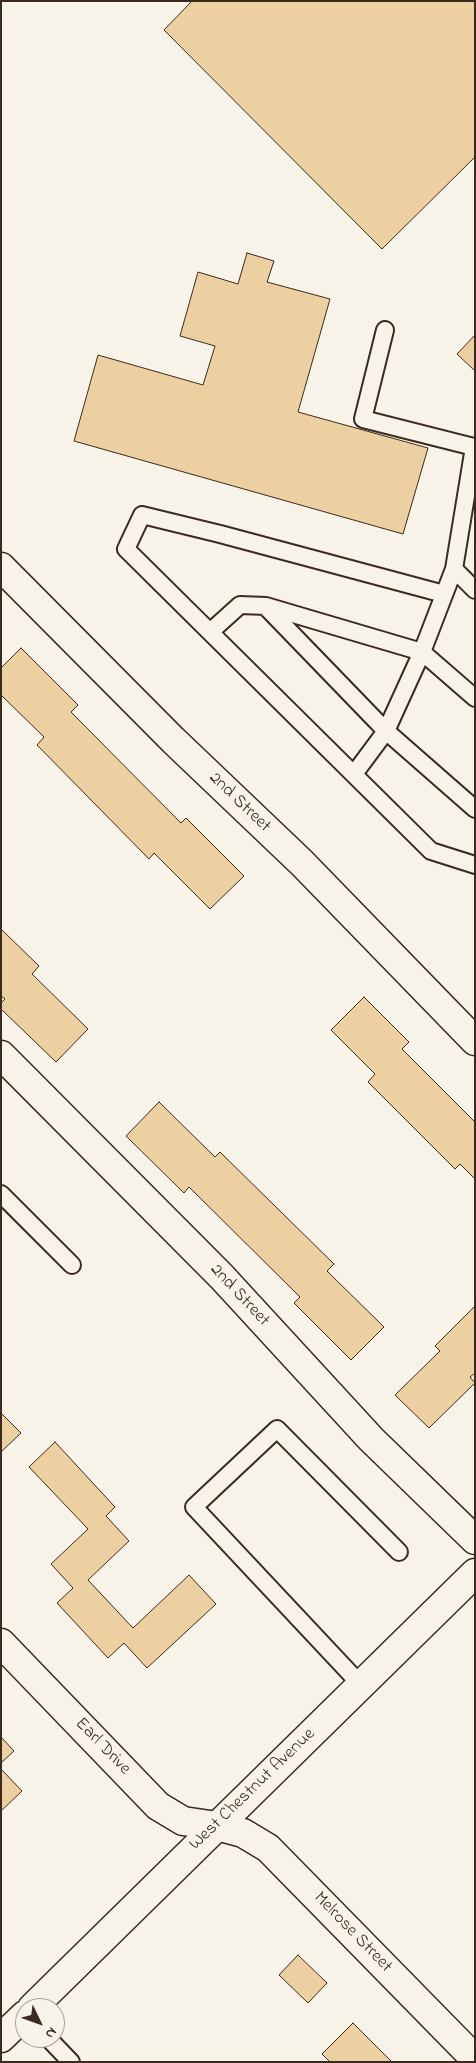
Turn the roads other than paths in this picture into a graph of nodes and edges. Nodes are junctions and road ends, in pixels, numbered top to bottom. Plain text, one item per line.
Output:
1 (386, 330) dead end
2 (1, 567) edge
3 (454, 569) junction
4 (475, 590) edge
5 (444, 594) junction
6 (266, 606) junction
7 (210, 632) junction
8 (422, 652) junction
9 (475, 698) edge
10 (386, 731) junction
11 (354, 774) junction
12 (475, 809) edge
13 (475, 865) edge
14 (475, 1041) edge
15 (1, 1055) edge
16 (1, 1194) edge
17 (72, 1266) dead end
18 (475, 1540) edge
19 (399, 1552) dead end
20 (475, 1573) edge
21 (1, 1643) edge
22 (361, 1685) junction
23 (217, 1826) junction
24 (42, 1998) edge
25 (15, 2025) edge
26 (1, 2038) edge
27 (58, 2048) edge
28 (475, 2059) edge
29 (71, 2062) edge

1 - 3 lane
2 - 14 street, 2nd Street
3 - 4 lane
3 - 5 lane
5 - 7 lane
5 - 8 lane
6 - 7 lane
6 - 8 lane
6 - 10 lane
7 - 11 lane
8 - 9 lane
8 - 10 lane
10 - 11 lane
10 - 12 lane
11 - 13 lane
15 - 18 street, 2nd Street
16 - 17 lane
19 - 22 lane
20 - 22 street, West Chestnut Avenue
21 - 23 street, Earl Drive
22 - 23 street, West Chestnut Avenue
23 - 24 street, West Chestnut Avenue
23 - 28 street, Melrose Street
25 - 26 street
27 - 29 lane

